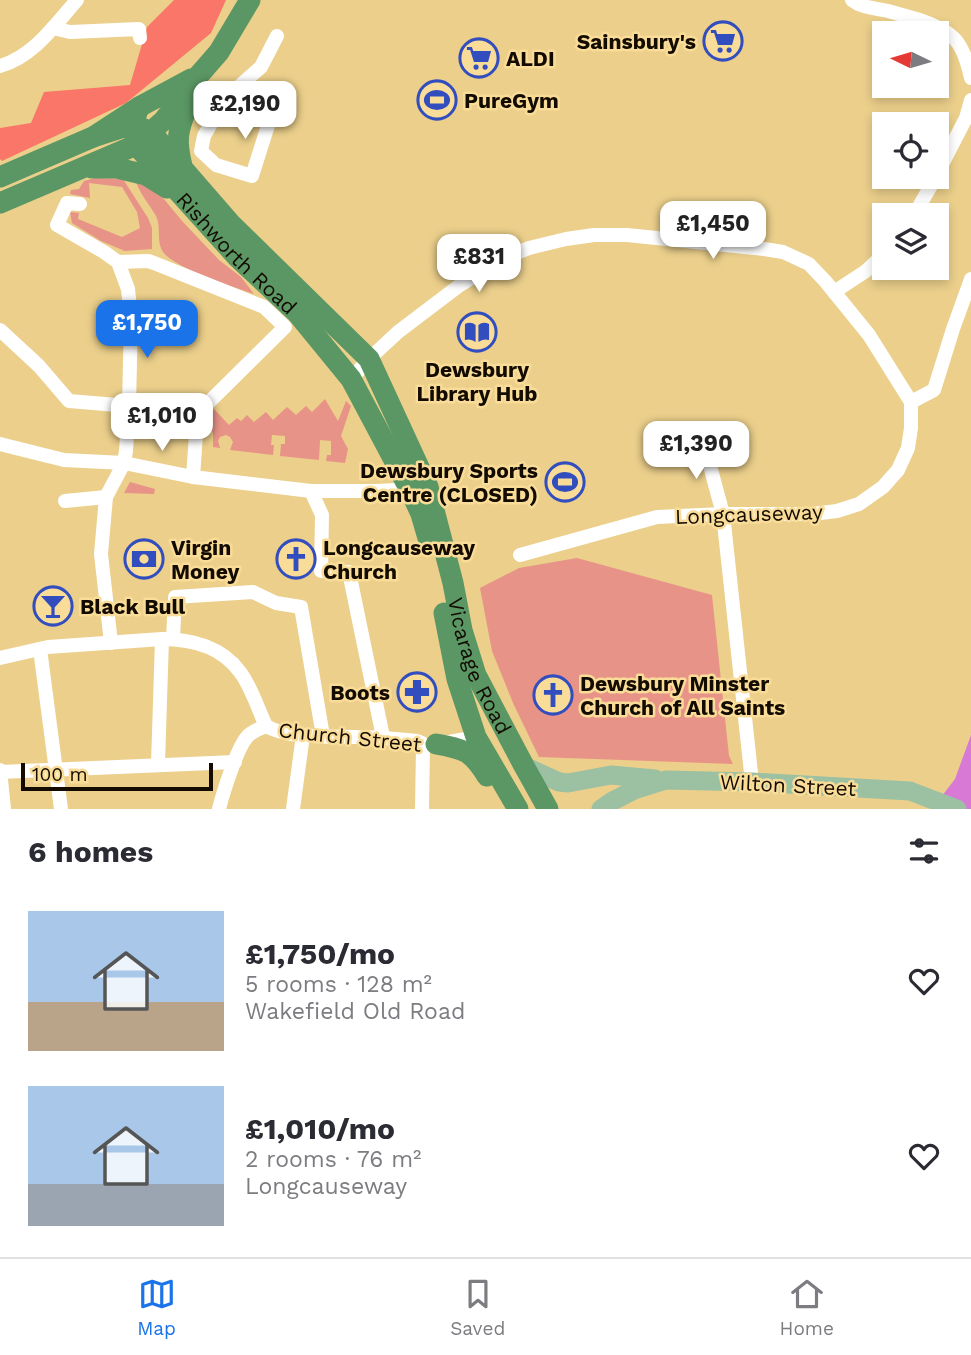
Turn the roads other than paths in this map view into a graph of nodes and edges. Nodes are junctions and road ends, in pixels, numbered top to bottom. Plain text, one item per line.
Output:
1 (76, 0) edge
2 (852, 0) edge
3 (246, 4) edge
4 (53, 28) junction
5 (276, 36) dead end
6 (140, 38) dead end
7 (0, 66) edge
8 (199, 75) junction
9 (971, 78) edge
10 (971, 100) edge
11 (271, 116) dead end
12 (142, 122) junction
13 (949, 151) edge
14 (86, 168) junction
15 (183, 169) junction
16 (0, 177) edge
17 (187, 201) junction
18 (0, 203) edge
19 (80, 204) dead end
20 (118, 262) junction
21 (872, 265) edge
22 (971, 279) edge
23 (834, 292) junction
24 (0, 330) edge
25 (369, 359) junction
26 (351, 379) junction
27 (911, 402) junction
28 (129, 406) junction
29 (704, 440) dead end
30 (0, 444) edge
31 (124, 463) junction
32 (193, 477) junction
33 (419, 489) junction
34 (311, 491) junction
35 (106, 497) junction
36 (65, 501) dead end
37 (723, 514) junction
38 (520, 555) dead end
39 (168, 639) junction
40 (111, 643) junction
41 (40, 649) junction
42 (0, 658) edge
43 (476, 675) junction
44 (266, 726) junction
45 (303, 735) junction
46 (323, 736) junction
47 (383, 737) junction
48 (476, 737) junction
49 (430, 745) junction
50 (235, 762) junction
51 (158, 764) junction
52 (523, 766) junction
53 (56, 769) junction
54 (0, 771) edge
55 (666, 780) junction
56 (752, 782) junction
57 (4, 809) edge
58 (61, 809) edge
59 (219, 809) edge
60 (293, 809) edge
61 (422, 809) edge
62 (518, 809) edge
63 (548, 809) edge
64 (601, 809) edge
65 (957, 809) edge

1 - 4 street
2 - 9 street
3 - 8 highway
4 - 6 street
4 - 7 street
5 - 11 street
8 - 12 highway
8 - 12 highway
8 - 15 highway
10 - 13 street
12 - 14 highway
12 - 15 highway, Rishworth Road
12 - 16 highway
12 - 17 highway, Rishworth Road
14 - 17 highway
14 - 18 highway
15 - 25 highway, Rishworth Road
17 - 26 highway, Rishworth Road
19 - 20 street
20 - 28 street
20 - 32 street
21 - 23 street
22 - 27 street
23 - 25 street
23 - 27 street
24 - 28 street
25 - 26 street
25 - 33 highway, Vicarage Road
26 - 33 highway, Vicarage Road
27 - 37 street, Longcauseway
28 - 31 street
29 - 37 street
30 - 31 street
31 - 32 street
31 - 35 street
32 - 34 street
33 - 34 street
33 - 43 highway, Vicarage Road
33 - 48 highway, Vicarage Road
34 - 47 street
35 - 36 street
35 - 40 street
37 - 38 street, Longcauseway
37 - 56 street
39 - 40 street
39 - 44 street
39 - 46 street
39 - 51 street
40 - 41 street
41 - 42 street
41 - 53 street
43 - 48 highway
43 - 52 highway, Vicarage Road
44 - 45 street, Church Street
44 - 50 street
45 - 46 street, Church Street
45 - 60 street
46 - 47 street, Church Street
47 - 49 street, Church Street
48 - 49 street, Church Street
48 - 62 highway, Vicarage Road
49 - 61 street
49 - 62 highway
50 - 51 street
50 - 59 street
51 - 53 street
52 - 55 main road, Wilton Street
52 - 63 highway, Vicarage Road
53 - 54 street
53 - 58 street
54 - 57 street
55 - 56 main road, Wilton Street
55 - 64 main road, Wilton Street
56 - 65 main road, Wilton Street

